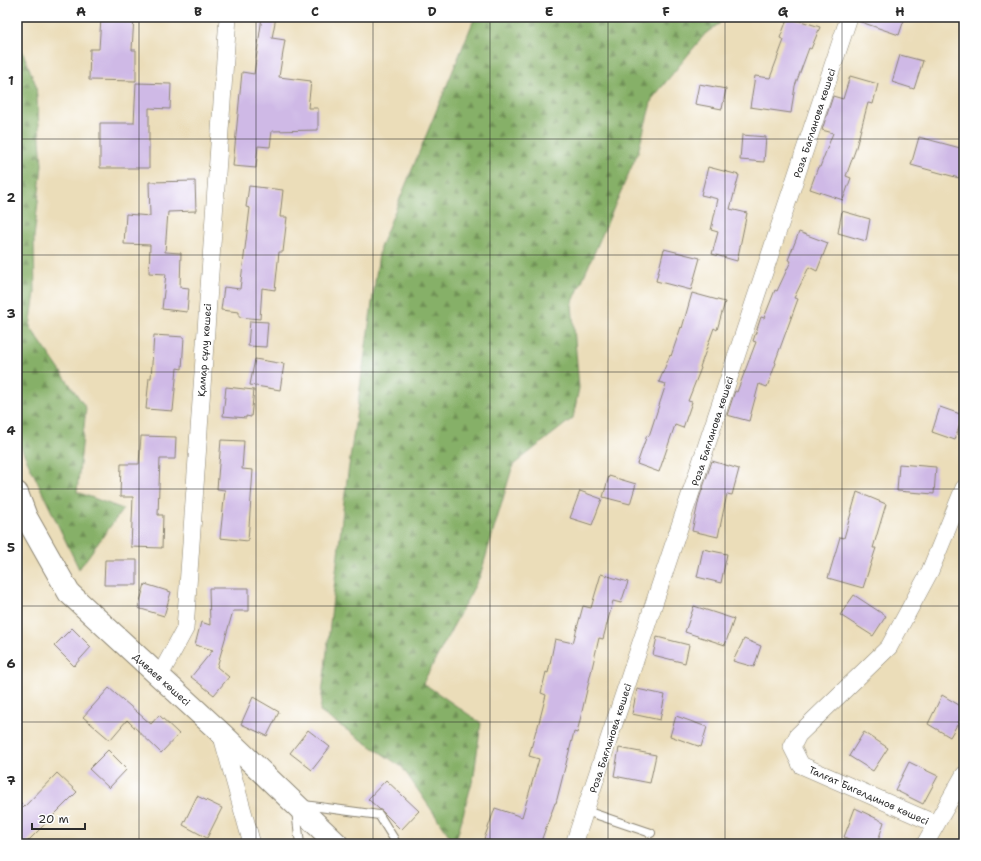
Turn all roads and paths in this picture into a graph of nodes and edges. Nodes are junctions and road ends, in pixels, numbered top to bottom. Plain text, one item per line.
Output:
1 (228, 17) edge
2 (849, 17) edge
3 (964, 488) edge
4 (17, 493) edge
5 (159, 676) junction
6 (222, 733) junction
7 (964, 775) edge
8 (295, 804) junction
9 (586, 810) junction
10 (936, 824) junction
11 (651, 833) dead end
12 (252, 844) edge
13 (300, 844) edge
14 (337, 844) edge
15 (394, 844) edge
16 (574, 844) edge
17 (925, 844) edge

1 - 5 street, Қамар сұлу көшесі
2 - 9 street, Роза Бағланова көшесі
3 - 10 street, Талғат Бигелдинов көшесі
4 - 5 street, Диваев көшесі
5 - 6 street, Диваев көшесі
6 - 8 street, Диваев көшесі
6 - 12 street
7 - 10 street, Талғат Бигелдинов көшесі
8 - 13 lane
8 - 14 street, Диваев көшесі
8 - 15 lane
9 - 11 lane
9 - 16 street, Роза Бағланова көшесі
10 - 17 street, Талғат Бигелдинов көшесі

